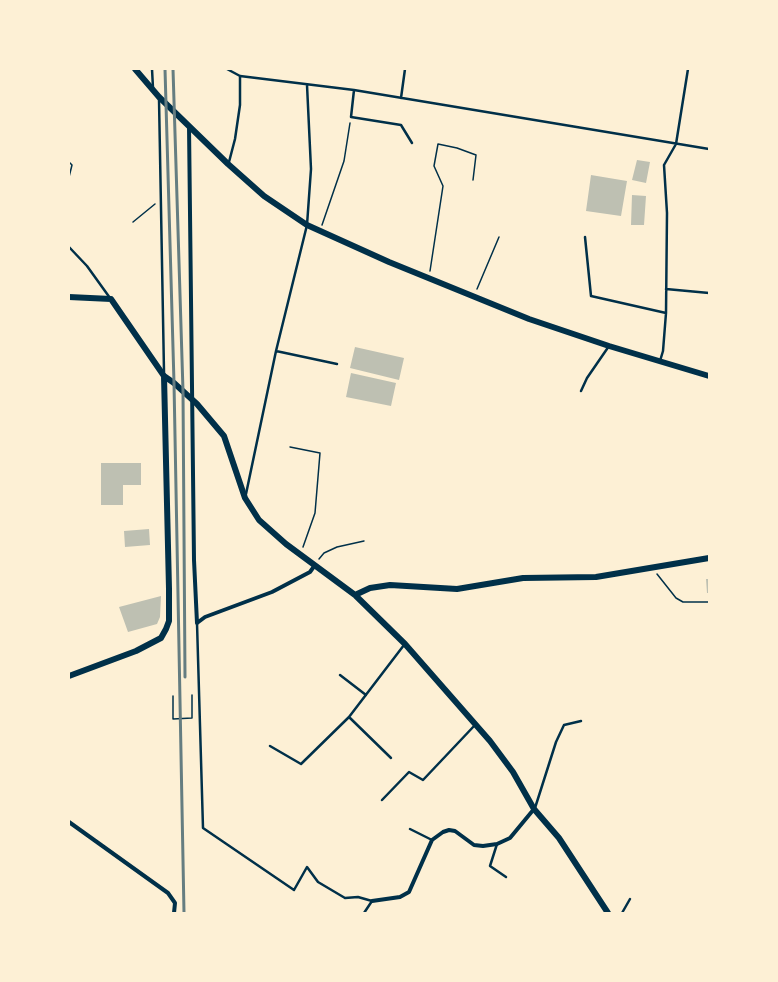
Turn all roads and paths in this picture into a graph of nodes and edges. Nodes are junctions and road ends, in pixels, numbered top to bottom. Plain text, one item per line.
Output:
1 (135, 69) edge
2 (152, 69) edge
3 (227, 69) edge
4 (405, 69) edge
5 (688, 69) edge
6 (240, 76) junction
7 (307, 85) junction
8 (153, 89) junction
9 (354, 90) junction
10 (159, 97) junction
11 (401, 98) junction
12 (351, 117) junction
13 (189, 126) junction
14 (412, 143) dead end
15 (676, 144) junction
16 (709, 149) edge
17 (69, 162) edge
18 (228, 164) junction
19 (69, 177) edge
20 (473, 180) dead end
21 (161, 199) junction
22 (133, 222) dead end
23 (307, 225) junction
24 (320, 231) junction
25 (499, 237) dead end
26 (585, 237) dead end
27 (69, 247) edge
28 (429, 278) junction
29 (666, 290) junction
30 (709, 293) edge
31 (474, 296) junction
32 (69, 297) edge
33 (111, 299) junction
34 (666, 313) junction
35 (609, 346) junction
36 (276, 351) junction
37 (660, 361) junction
38 (337, 364) dead end
39 (164, 376) junction
40 (709, 376) edge
41 (581, 391) dead end
42 (192, 401) junction
43 (290, 447) dead end
44 (245, 498) junction
45 (364, 541) dead end
46 (300, 554) junction
47 (709, 558) edge
48 (315, 565) junction
49 (652, 568) junction
50 (355, 595) junction
51 (709, 602) edge
52 (197, 623) junction
53 (405, 644) junction
54 (340, 674) dead end
55 (69, 676) edge
56 (192, 695) dead end
57 (173, 696) dead end
58 (366, 696) junction
59 (349, 718) junction
60 (581, 722) dead end
61 (475, 724) junction
62 (270, 746) dead end
63 (391, 758) dead end
64 (382, 800) dead end
65 (534, 809) junction
66 (69, 822) edge
67 (410, 829) dead end
68 (432, 840) junction
69 (497, 844) junction
70 (506, 877) dead end
71 (630, 899) dead end
72 (372, 901) junction
73 (174, 913) edge
74 (364, 913) edge
75 (608, 913) edge
76 (622, 913) edge

1 - 8 street
2 - 8 lane
3 - 6 lane
4 - 11 lane
5 - 15 lane
6 - 7 lane
6 - 18 lane
7 - 9 lane
7 - 23 lane
8 - 10 street
9 - 11 lane
9 - 12 lane
10 - 13 street
10 - 21 lane
11 - 15 lane
12 - 14 lane
12 - 24 path
13 - 18 street
13 - 42 street
15 - 16 lane
15 - 29 lane
17 - 19 path
18 - 23 street
20 - 28 path
21 - 22 path
21 - 39 lane
23 - 24 street
23 - 36 lane
24 - 28 street
25 - 31 path
26 - 34 lane
27 - 33 lane
28 - 31 street
29 - 30 lane
29 - 34 lane
31 - 35 street
32 - 33 street
33 - 39 street
34 - 37 lane
35 - 37 street
35 - 41 lane
36 - 38 lane
36 - 44 lane
37 - 40 street
39 - 42 street
39 - 55 street
42 - 44 street
42 - 52 street
43 - 46 path
44 - 46 street
45 - 48 path
46 - 48 street
47 - 49 street
48 - 50 street
48 - 52 street
49 - 50 street
49 - 51 path
50 - 53 street
52 - 72 lane
53 - 58 lane
53 - 61 street
54 - 58 lane
56 - 57 path
58 - 59 lane
59 - 62 lane
59 - 63 lane
60 - 65 lane
61 - 64 lane
61 - 65 street
65 - 69 street
65 - 75 street
66 - 73 street
67 - 68 lane
68 - 69 street
68 - 72 street
69 - 70 lane
71 - 76 lane
72 - 74 lane

